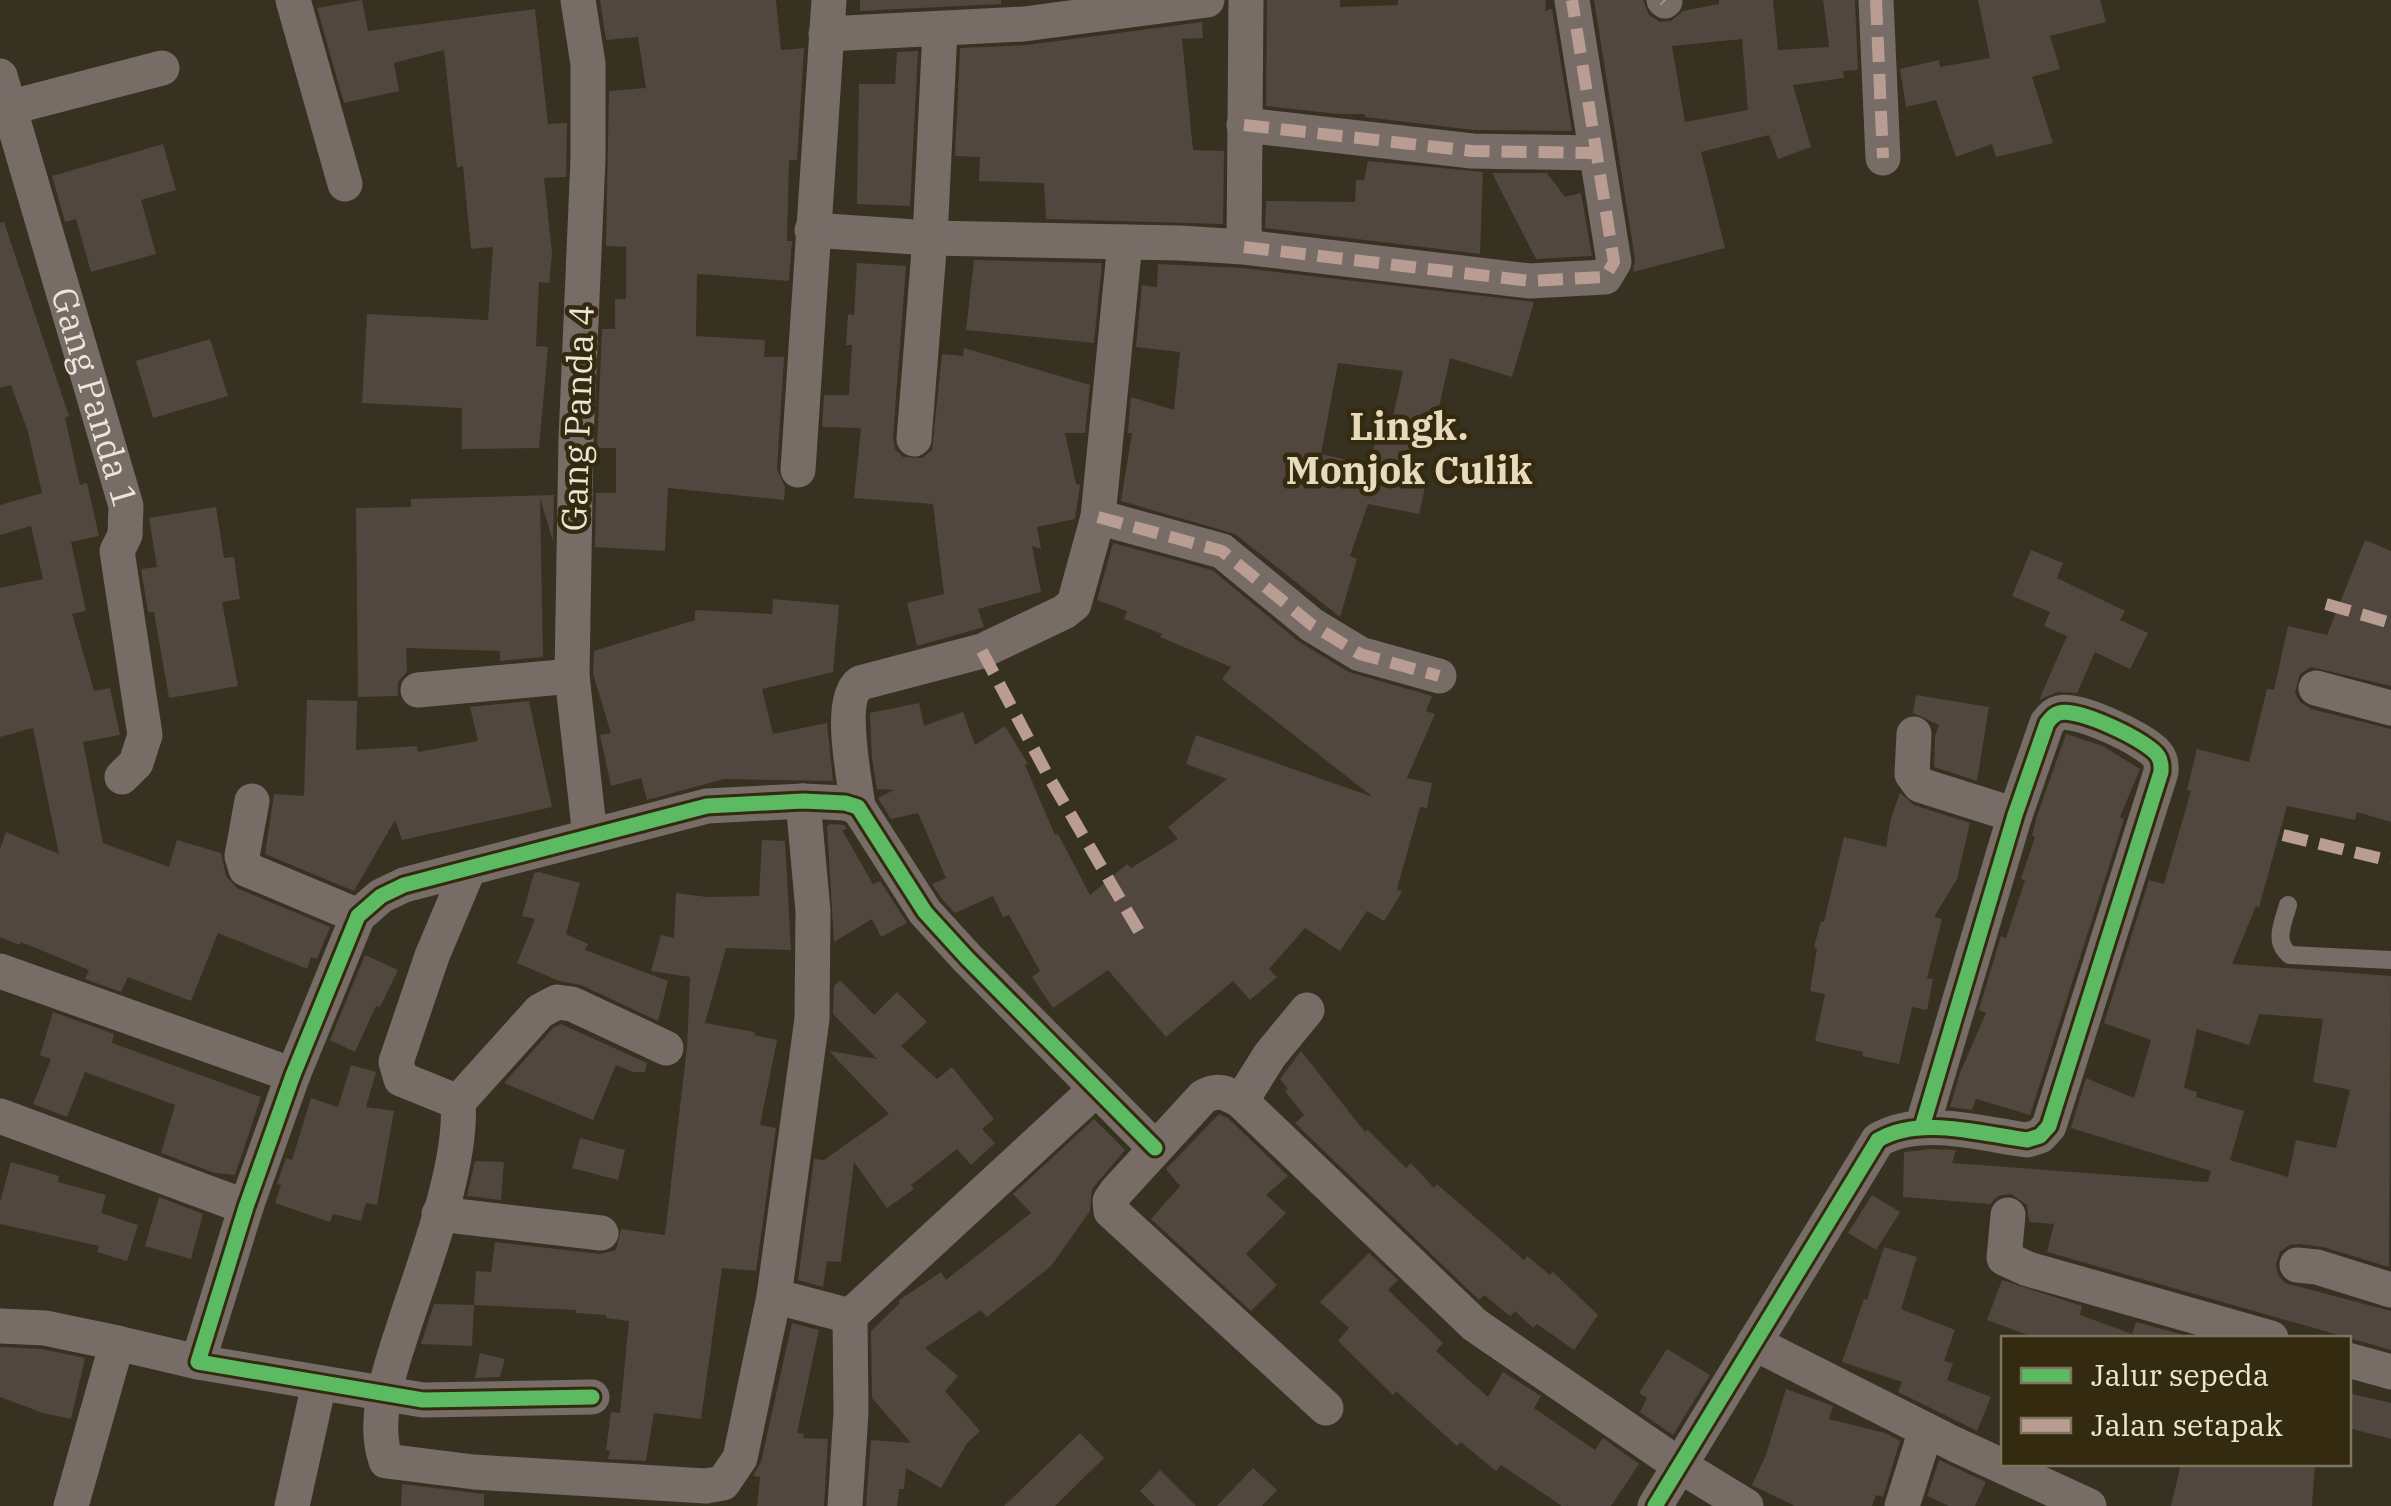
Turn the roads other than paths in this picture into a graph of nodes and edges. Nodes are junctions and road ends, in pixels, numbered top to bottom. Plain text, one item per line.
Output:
1 (293, 0) edge
2 (578, 0) edge
3 (1207, 0) edge
4 (1246, 0) edge
5 (1572, 0) edge
6 (1876, 0) edge
7 (828, 17) edge
8 (940, 30) junction
9 (162, 68) dead end
10 (3, 98) edge
11 (1244, 125) junction
12 (1595, 153) junction
13 (1882, 158) dead end
14 (345, 184) dead end
15 (812, 230) junction
16 (930, 238) junction
17 (1125, 242) junction
18 (1244, 247) junction
19 (914, 440) dead end
20 (798, 470) dead end
21 (1098, 517) junction
22 (572, 676) junction
23 (1439, 676) dead end
24 (2316, 688) dead end
25 (418, 690) dead end
26 (2391, 708) edge
27 (1914, 734) dead end
28 (122, 778) dead end
29 (252, 801) dead end
30 (803, 801) junction
31 (858, 807) junction
32 (2015, 815) junction
33 (590, 836) junction
34 (469, 868) junction
35 (2288, 905) dead end
36 (358, 916) junction
37 (2391, 960) edge
38 (0, 971) edge
39 (1306, 1010) dead end
40 (666, 1048) dead end
41 (293, 1074) junction
42 (1096, 1090) junction
43 (1240, 1101) junction
44 (458, 1102) junction
45 (0, 1116) edge
46 (1922, 1127) junction
47 (1155, 1148) junction
48 (246, 1206) junction
49 (439, 1214) junction
50 (2008, 1215) dead end
51 (601, 1233) dead end
52 (2298, 1266) dead end
53 (2391, 1290) edge
54 (774, 1296) junction
55 (850, 1316) junction
56 (0, 1326) edge
57 (2264, 1336) edge
58 (117, 1343) junction
59 (1754, 1343) junction
60 (2351, 1361) edge
61 (198, 1362) junction
62 (2391, 1372) edge
63 (319, 1384) junction
64 (382, 1394) junction
65 (592, 1397) dead end
66 (1326, 1408) dead end
67 (1926, 1430) junction
68 (1679, 1465) junction
69 (2001, 1465) edge
70 (2004, 1466) edge
71 (71, 1506) edge
72 (292, 1506) edge
73 (845, 1506) edge
74 (1655, 1506) edge
75 (1746, 1506) edge
76 (1902, 1506) edge
77 (2090, 1506) edge

1 - 14 street
2 - 22 street, Gang Panda 4
3 - 8 street
4 - 11 street
5 - 12 street
6 - 13 street
7 - 8 street
7 - 15 street
8 - 16 street
9 - 10 street
10 - 28 street, Gang Panda 1
11 - 12 street
11 - 18 street
12 - 18 street
15 - 16 street
15 - 20 street
16 - 17 street
16 - 19 street
17 - 18 street
17 - 21 street
21 - 23 street
21 - 31 street
22 - 25 street
22 - 33 street, Gang Panda 4
24 - 26 street
27 - 32 street
29 - 36 street
30 - 31 street
30 - 33 street
30 - 54 street
31 - 42 street
32 - 46 street
32 - 46 street
33 - 34 street
34 - 36 street
34 - 44 street
35 - 37 lane
36 - 41 street
38 - 41 street
39 - 43 street
40 - 44 street
41 - 48 street
42 - 47 street
42 - 55 street
43 - 47 street
43 - 68 street
44 - 49 street
45 - 48 street
46 - 59 street
47 - 66 street
48 - 61 street
49 - 51 street
49 - 64 street
50 - 57 street
52 - 53 street
54 - 55 street
54 - 64 street
55 - 73 street
56 - 58 street
58 - 61 street
58 - 71 street
59 - 67 street
59 - 68 street
60 - 62 street
61 - 63 street
63 - 64 street
63 - 72 street
64 - 65 street
67 - 69 street
67 - 76 street
68 - 74 street
68 - 75 street
70 - 77 street

